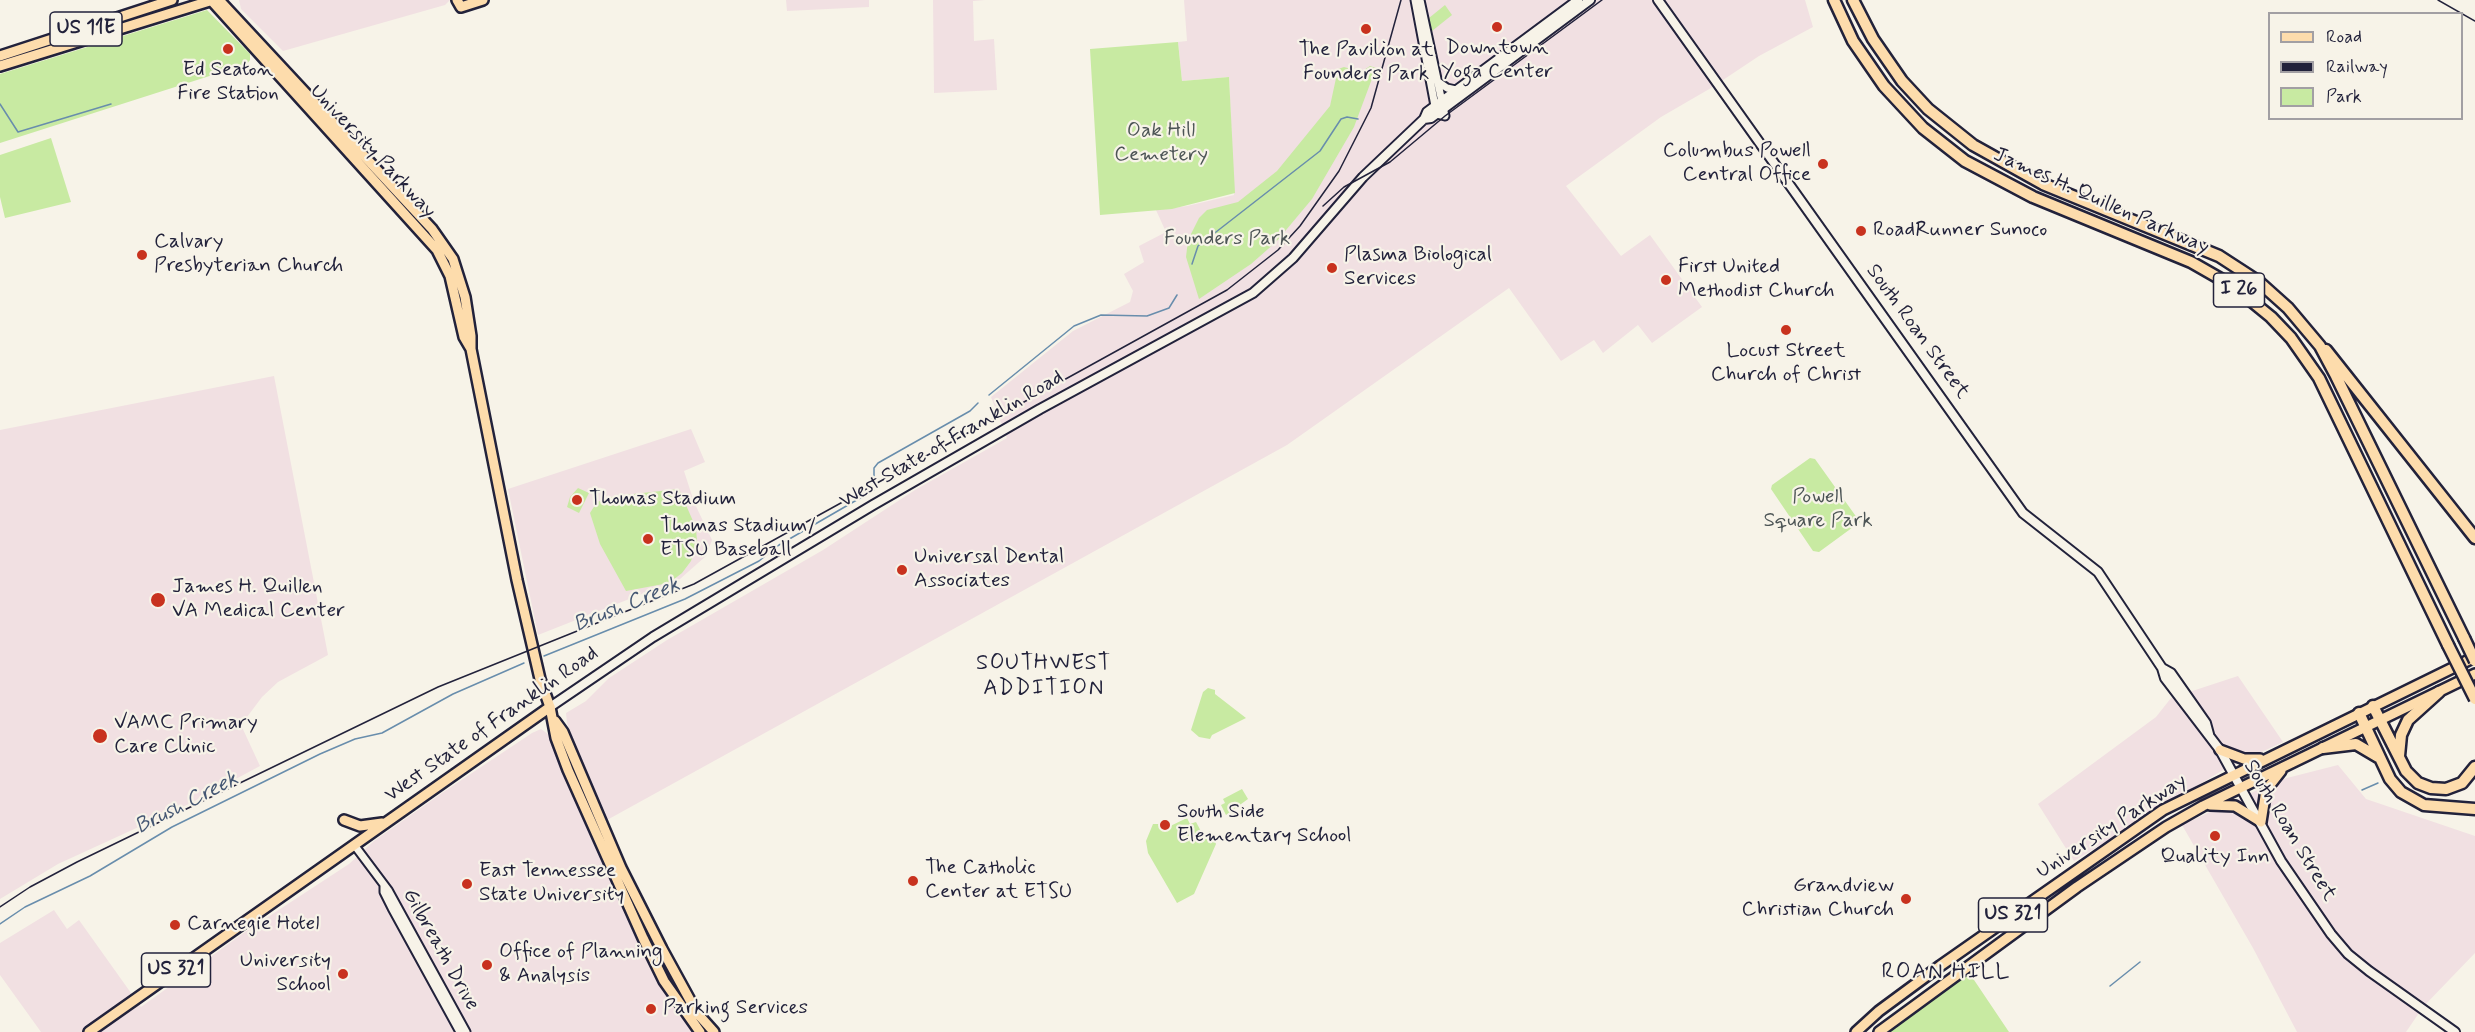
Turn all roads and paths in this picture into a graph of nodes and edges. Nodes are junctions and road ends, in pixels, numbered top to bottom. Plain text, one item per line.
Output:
1 (172, 0) edge
2 (212, 0) edge
3 (219, 0) edge
4 (483, 0) edge
5 (1414, 0) edge
6 (1420, 0) edge
7 (1578, 0) edge
8 (1590, 0) edge
9 (1658, 0) edge
10 (1834, 0) edge
11 (1853, 0) edge
12 (459, 4) edge
13 (0, 56) edge
14 (0, 66) edge
15 (1436, 80) junction
16 (1456, 90) junction
17 (1439, 107) junction
18 (2320, 346) junction
19 (471, 349) junction
20 (2475, 538) edge
21 (2475, 659) edge
22 (2475, 674) edge
23 (2439, 692) junction
24 (2475, 700) edge
25 (2373, 706) junction
26 (550, 707) junction
27 (2359, 713) junction
28 (2380, 720) junction
29 (555, 721) junction
30 (2366, 728) junction
31 (2323, 748) junction
32 (2220, 750) junction
33 (2265, 759) junction
34 (2399, 760) junction
35 (2382, 761) junction
36 (2284, 767) junction
37 (2475, 767) edge
38 (2234, 774) junction
39 (2242, 787) junction
40 (2203, 806) junction
41 (2475, 809) edge
42 (344, 820) dead end
43 (2261, 822) junction
44 (382, 823) junction
45 (355, 846) junction
46 (2085, 863) junction
47 (2093, 876) junction
48 (384, 885) junction
49 (2005, 921) junction
50 (2013, 933) junction
51 (662, 949) junction
52 (652, 955) junction
53 (704, 1022) junction
54 (697, 1029) edge
55 (89, 1032) edge
56 (460, 1032) edge
57 (466, 1032) edge
58 (714, 1032) edge
59 (1856, 1032) edge
60 (1879, 1032) edge
61 (2455, 1032) edge

1 - 13 main road, US 11E
2 - 14 main road, US 11E
2 - 19 main road, University Parkway
3 - 19 main road, University Parkway
4 - 12 main road
5 - 17 street
6 - 15 street
7 - 16 main road, West State of Franklin Road
8 - 17 main road, West State of Franklin Road
9 - 32 main road, South Roan Street
10 - 24 highway, James H. Quillen Parkway / I 26, bridge
11 - 18 highway, James H. Quillen Parkway / I 26
15 - 16 street
15 - 17 street
16 - 17 main road, West State of Franklin Road
17 - 26 main road, West State of Franklin Road
18 - 20 highway
18 - 21 highway, James H. Quillen Parkway / I 26, bridge
19 - 26 main road, University Parkway
21 - 25 main road, University Parkway / US 321
22 - 23 main road, University Parkway / US 321
23 - 28 main road, University Parkway / US 321
23 - 34 highway
25 - 27 main road, University Parkway / US 321
25 - 28 highway
26 - 29 main road, University Parkway
26 - 44 main road, West State of Franklin Road / US 321
27 - 30 highway
27 - 33 main road, University Parkway / US 321
28 - 30 main road, University Parkway / US 321
28 - 34 highway
29 - 51 main road, University Parkway
29 - 52 main road, University Parkway
30 - 31 main road, University Parkway / US 321
30 - 35 highway
31 - 35 highway
31 - 36 main road, University Parkway / US 321
32 - 33 main road
32 - 38 main road, South Roan Street
33 - 38 main road, University Parkway / US 321
34 - 37 highway
35 - 41 highway
36 - 39 main road, University Parkway / US 321
36 - 43 main road
38 - 39 main road, South Roan Street
38 - 46 main road, University Parkway / US 321
39 - 40 main road, University Parkway / US 321
39 - 43 main road, South Roan Street
40 - 43 main road
40 - 47 main road, University Parkway / US 321
42 - 44 main road
43 - 61 main road, South Roan Street
44 - 45 main road, West State of Franklin Road / US 321
45 - 48 street, Gilbreath Drive
45 - 55 main road, West State of Franklin Road / US 321
46 - 47 main road
46 - 49 main road, University Parkway / US 321
47 - 50 main road, University Parkway / US 321
48 - 56 street, Gilbreath Drive
48 - 57 street, Gilbreath Drive
49 - 50 main road
49 - 59 main road, University Parkway / US 321
50 - 60 main road, University Parkway / US 321
51 - 52 main road
51 - 53 main road, University Parkway
52 - 54 main road, University Parkway
53 - 54 main road
53 - 58 main road, University Parkway

